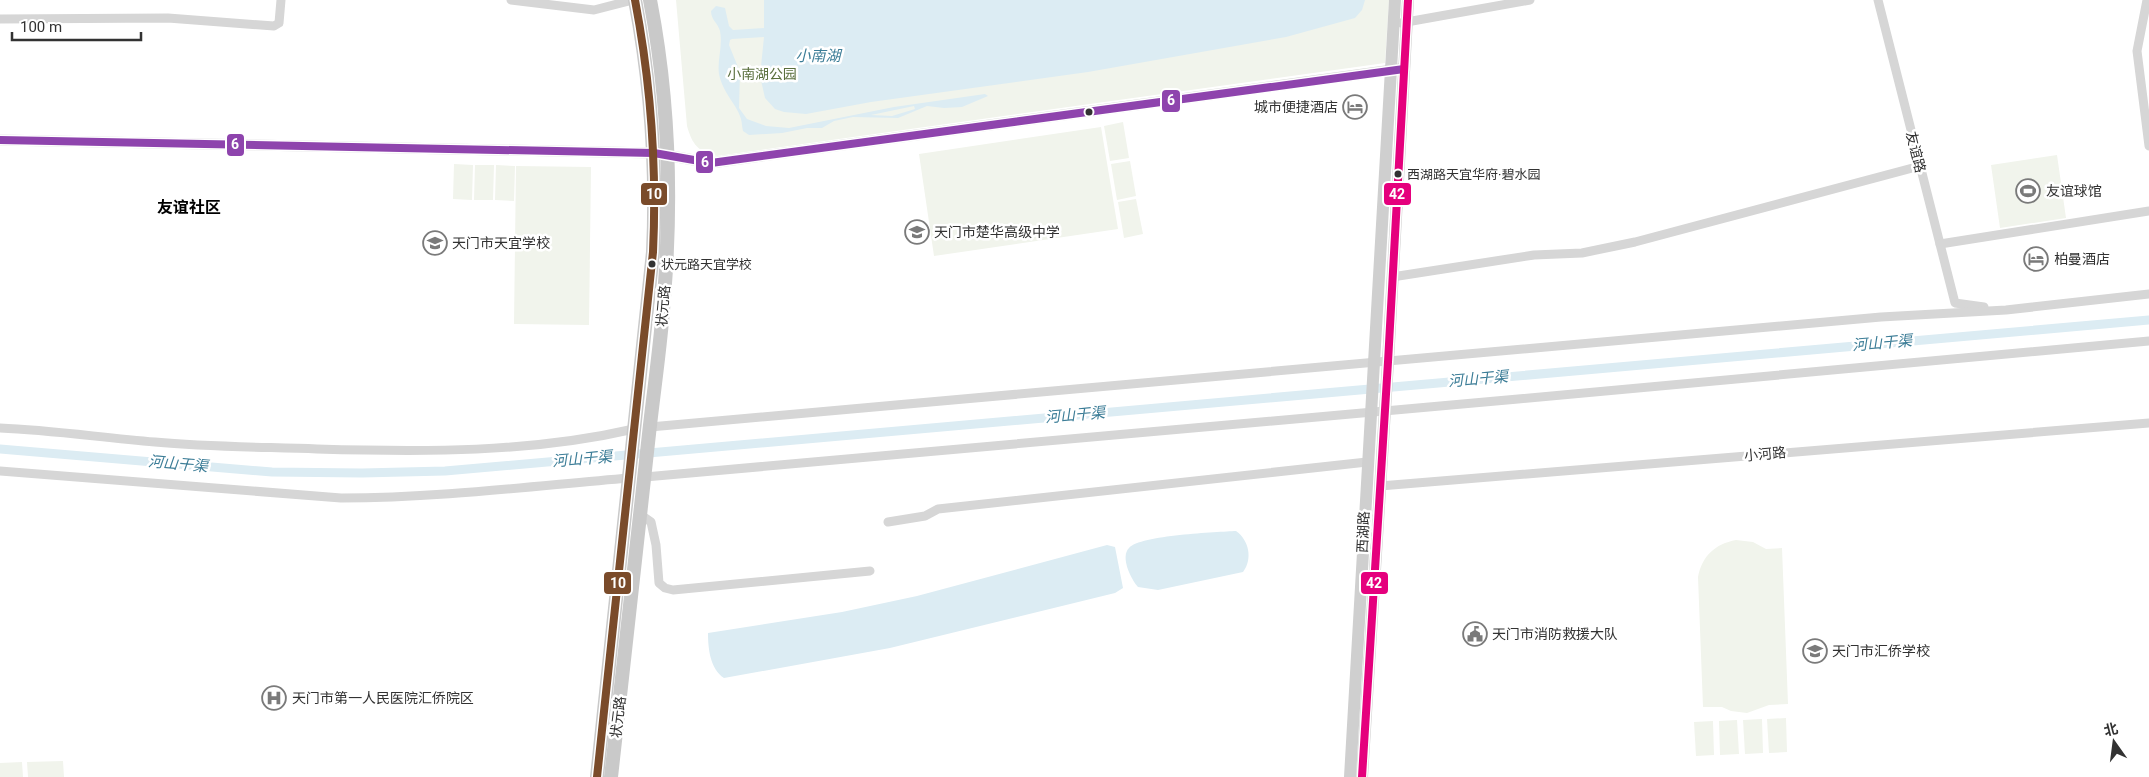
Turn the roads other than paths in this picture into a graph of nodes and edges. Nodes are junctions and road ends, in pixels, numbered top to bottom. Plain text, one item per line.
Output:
1 (281, 0) edge
2 (511, 0) edge
3 (634, 0) edge
4 (650, 0) edge
5 (1395, 0) edge
6 (1408, 0) edge
7 (1530, 0) edge
8 (1878, 0) edge
9 (2147, 0) edge
10 (0, 19) edge
11 (1406, 22) junction
12 (1393, 25) junction
13 (1398, 69) junction
14 (0, 140) edge
15 (2149, 146) edge
16 (661, 154) junction
17 (1920, 166) junction
18 (2149, 211) edge
19 (1940, 244) junction
20 (1392, 277) junction
21 (2149, 294) edge
22 (2006, 310) junction
23 (2149, 341) edge
24 (1381, 366) junction
25 (1384, 409) junction
26 (1370, 410) junction
27 (2149, 423) edge
28 (0, 428) edge
29 (649, 430) junction
30 (634, 432) junction
31 (1367, 462) junction
32 (0, 471) edge
33 (629, 477) junction
34 (644, 477) junction
35 (1380, 486) junction
36 (641, 515) junction
37 (888, 522) dead end
38 (870, 571) dead end
39 (597, 777) edge
40 (611, 777) edge
41 (1350, 777) edge
42 (1362, 777) edge

1 - 10 street
2 - 3 street
3 - 16 main road, 状元路
4 - 16 main road, 状元路
5 - 12 main road
6 - 11 main road
7 - 11 street
8 - 17 street, 友谊路
9 - 15 street
11 - 12 street
11 - 13 main road
12 - 13 main road
13 - 16 street
13 - 20 main road
13 - 24 main road
14 - 16 street
16 - 29 main road, 状元路
16 - 30 main road, 状元路
17 - 19 street, 友谊路
17 - 20 street
18 - 19 street
19 - 22 street, 友谊路
20 - 24 main road
21 - 22 street
22 - 24 street
23 - 25 street
24 - 25 main road, 西湖路
24 - 26 main road, 西湖路
24 - 29 street
25 - 26 street
25 - 35 main road, 西湖路
26 - 31 main road, 西湖路
26 - 34 street
27 - 35 street, 小河路
28 - 30 street
29 - 34 main road, 状元路
30 - 33 main road, 状元路
31 - 37 street
31 - 41 main road, 西湖路
32 - 33 street
33 - 39 main road, 状元路
34 - 36 main road, 状元路
35 - 42 main road, 西湖路
36 - 38 street
36 - 40 main road, 状元路

